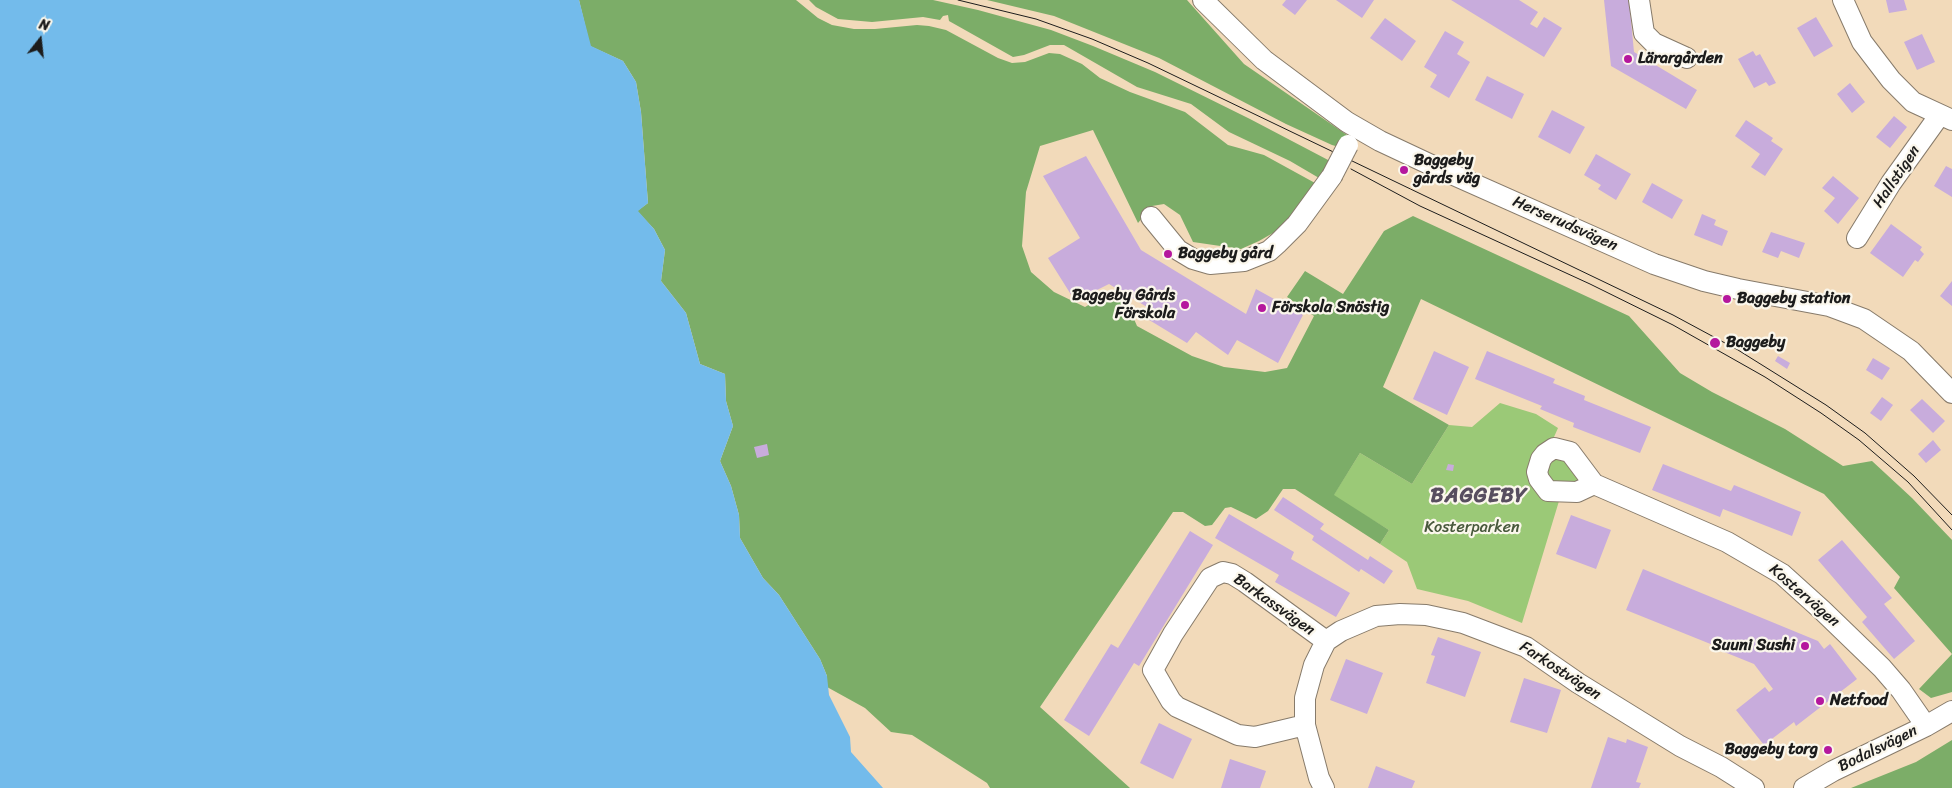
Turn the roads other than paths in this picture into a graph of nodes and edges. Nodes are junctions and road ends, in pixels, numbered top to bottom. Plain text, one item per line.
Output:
1 (1203, 0) edge
2 (1639, 0) edge
3 (1843, 0) edge
4 (1687, 58) dead end
5 (1946, 118) edge
6 (1353, 137) junction
7 (1151, 217) dead end
8 (1857, 238) dead end
9 (1952, 393) edge
10 (1594, 484) dead end
11 (1326, 640) junction
12 (1952, 711) edge
13 (1305, 725) junction
14 (1926, 726) junction
15 (1324, 788) edge
16 (1754, 788) edge
17 (1804, 788) edge

1 - 6 street, Herserudsvägen
2 - 4 street
3 - 5 street
5 - 8 street, Hallstigen
6 - 7 street, bridge
6 - 9 street, Herserudsvägen
10 - 14 street, Kostervägen
11 - 13 street
11 - 13 street, Barkassvägen
11 - 16 street, Farkostvägen
12 - 14 street, Bodalsvägen
13 - 15 street
14 - 17 street, Bodalsvägen

